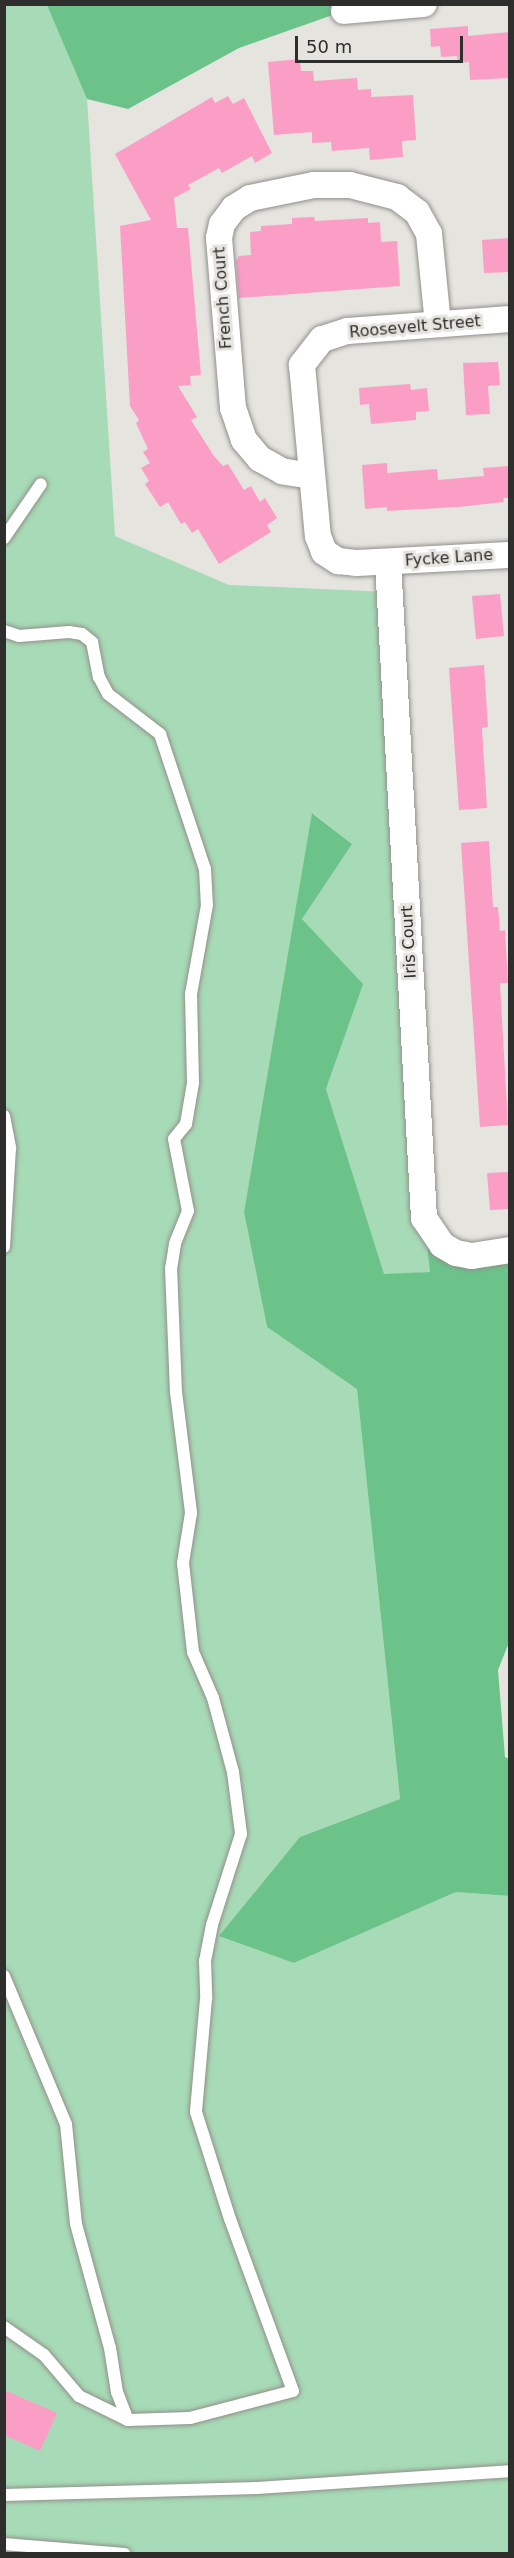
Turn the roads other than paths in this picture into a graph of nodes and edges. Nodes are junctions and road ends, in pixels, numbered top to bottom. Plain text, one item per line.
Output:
1 (424, 4) edge
2 (344, 11) dead end
3 (510, 320) edge
4 (438, 324) junction
5 (312, 476) junction
6 (41, 484) dead end
7 (4, 538) edge
8 (510, 555) edge
9 (388, 562) junction
10 (4, 631) edge
11 (4, 1116) edge
12 (4, 1247) edge
13 (510, 1250) edge
14 (4, 1976) edge
15 (4, 2327) edge
16 (128, 2420) junction
17 (510, 2471) edge
18 (4, 2495) edge
19 (4, 2544) edge
20 (126, 2553) edge

1 - 2 street
3 - 4 street, Roosevelt Street
4 - 5 street, Roosevelt Street
4 - 5 street, French Court
5 - 9 street
6 - 7 lane
8 - 9 street, Fycke Lane
9 - 13 street, Iris Court
10 - 16 lane
11 - 12 lane
14 - 16 lane
15 - 16 lane
17 - 18 lane
19 - 20 lane

